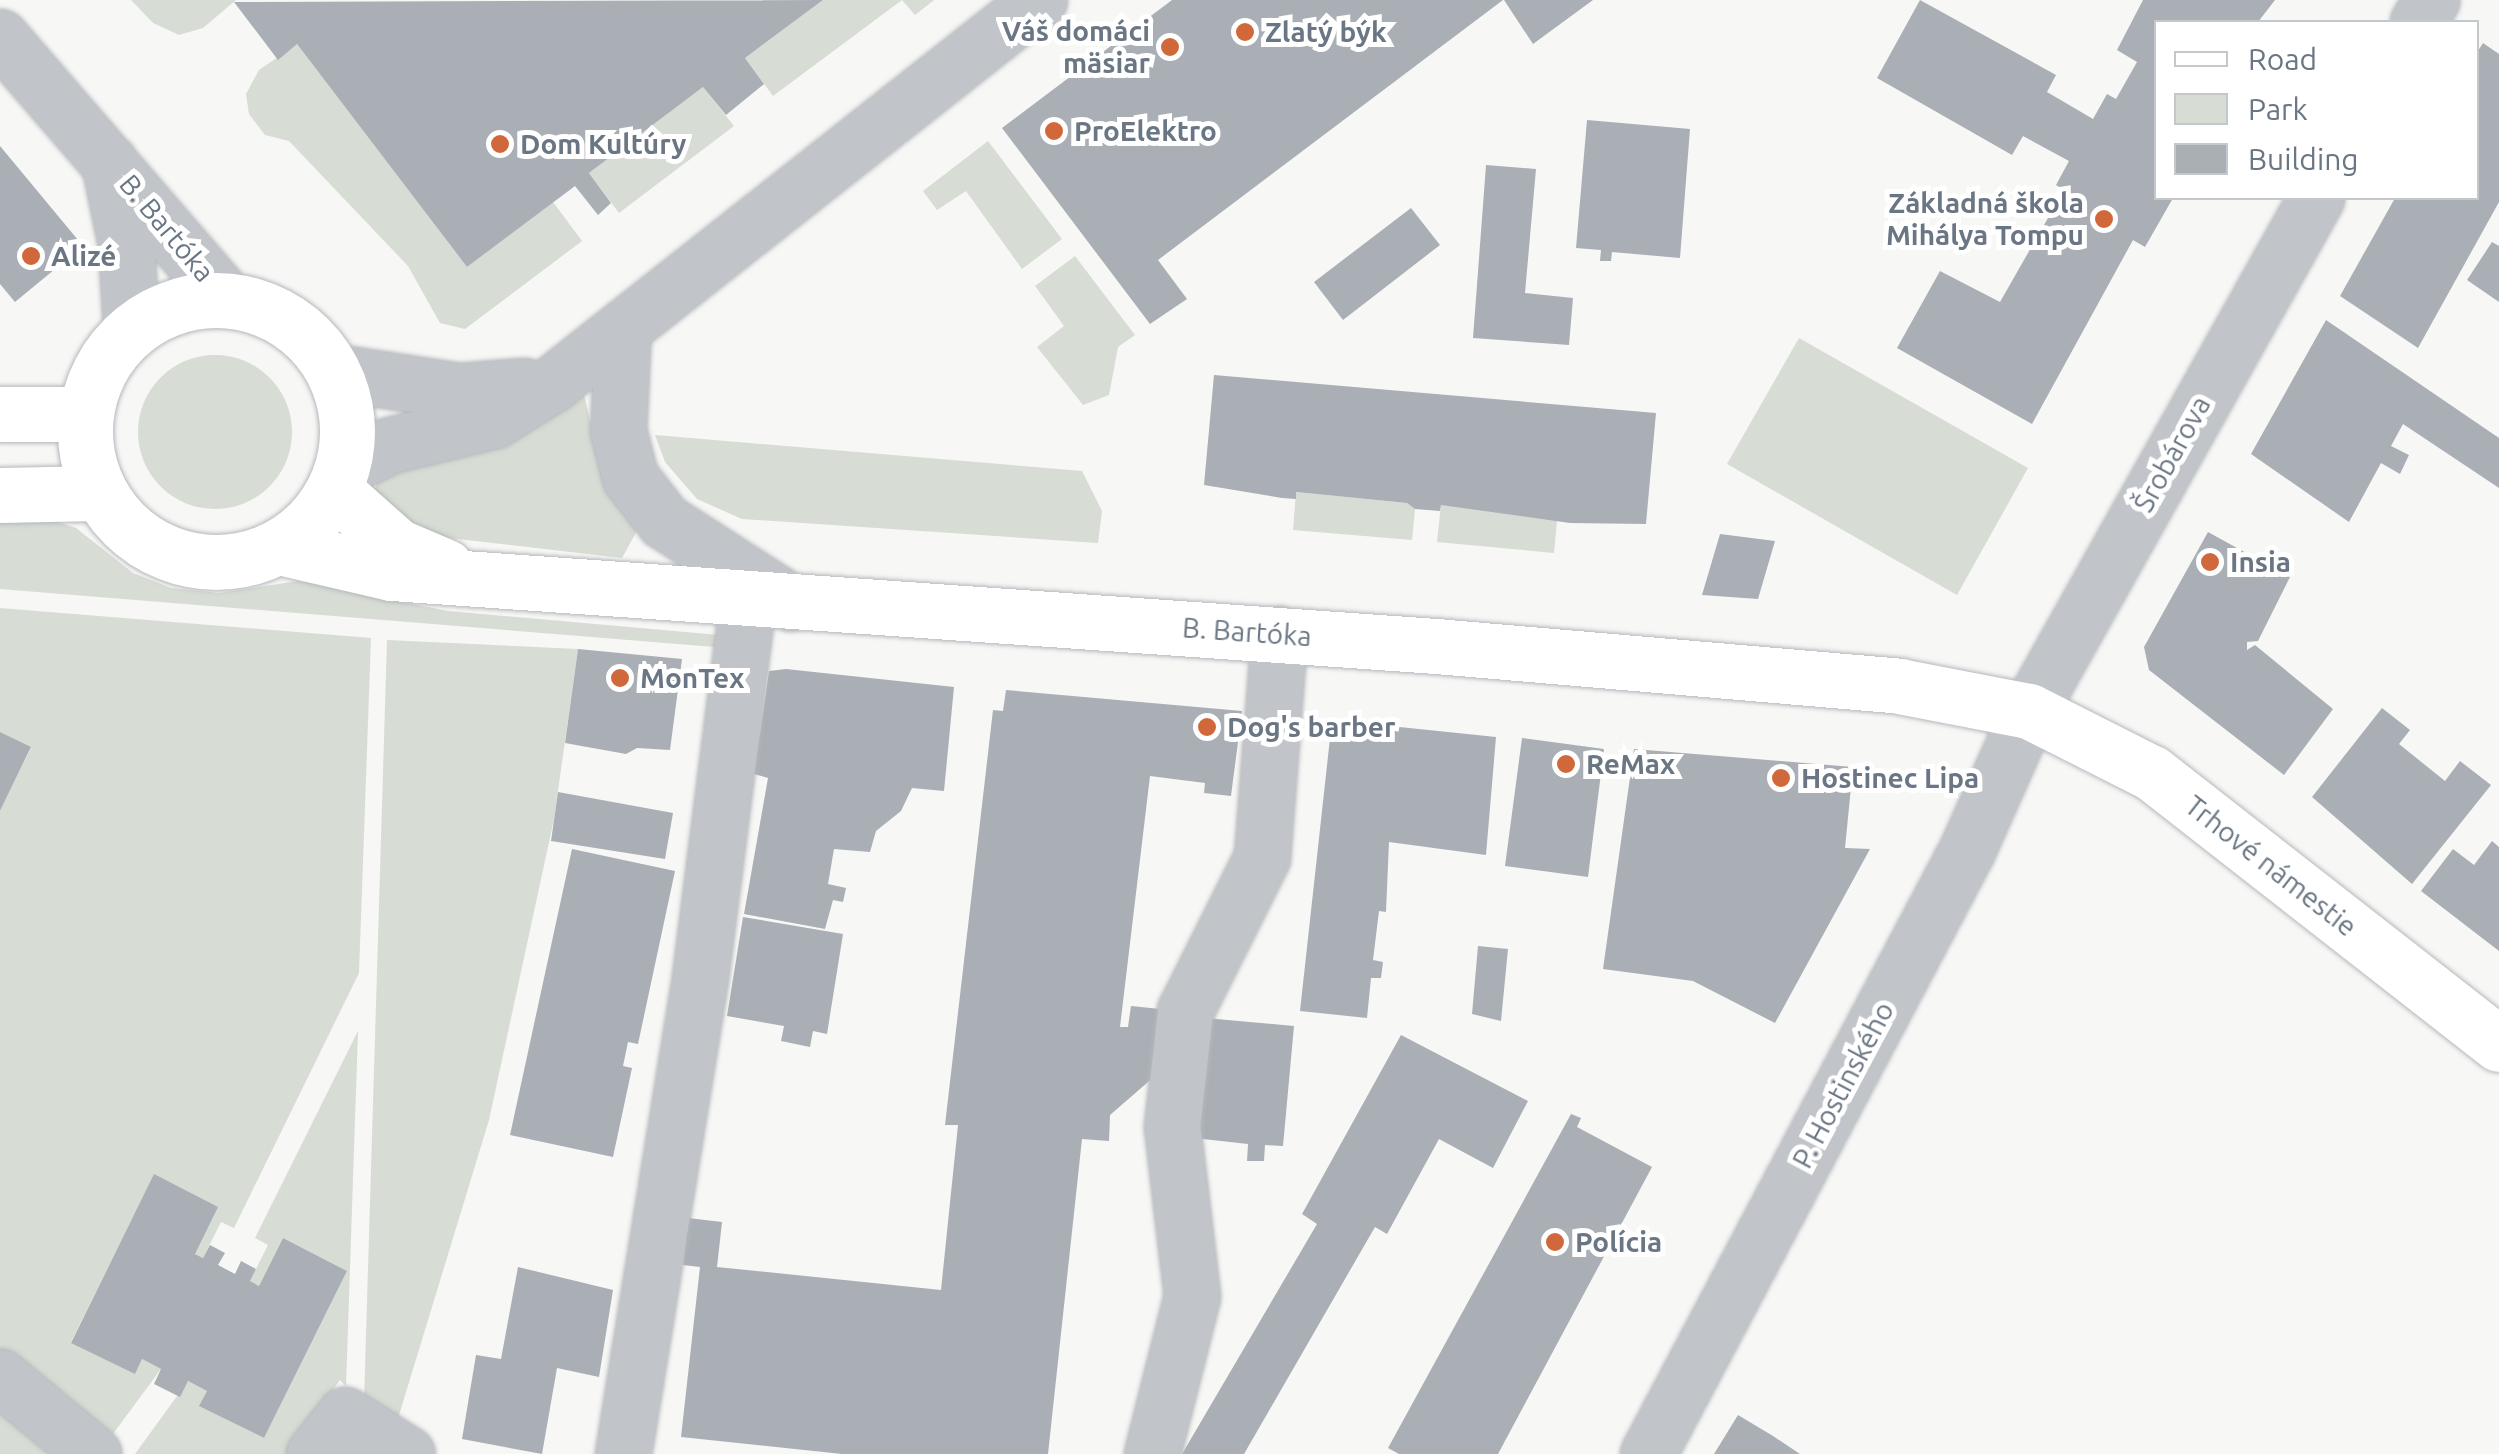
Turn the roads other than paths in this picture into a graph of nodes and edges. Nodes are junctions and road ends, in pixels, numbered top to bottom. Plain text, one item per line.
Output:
1 (1034, 1) edge
2 (0, 37) edge
3 (109, 159) junction
4 (2315, 200) edge
5 (225, 298) junction
6 (131, 329) junction
7 (623, 329) junction
8 (334, 372) junction
9 (552, 384) junction
10 (0, 414) edge
11 (84, 414) junction
12 (339, 479) junction
13 (98, 493) junction
14 (0, 495) edge
15 (279, 547) junction
16 (462, 574) junction
17 (770, 601) junction
18 (1279, 634) junction
19 (2029, 711) junction
20 (2499, 1044) edge
21 (0, 1378) edge
22 (330, 1434) edge
23 (93, 1454) edge
24 (407, 1454) edge
25 (623, 1454) edge
26 (1152, 1454) edge
27 (1648, 1454) edge

1 - 7 street
2 - 3 street, B. Bartóka
3 - 5 street, B. Bartóka
3 - 6 street, B. Bartóka
4 - 19 street, Šrobárova
5 - 6 main road
5 - 8 main road
6 - 11 main road
7 - 9 street
7 - 17 street
8 - 9 street
8 - 12 main road
9 - 12 street
10 - 11 main road
11 - 13 main road
12 - 15 main road
12 - 16 main road, B. Bartóka
13 - 14 main road
13 - 15 main road
15 - 16 main road, B. Bartóka
16 - 17 main road, B. Bartóka
17 - 18 main road, B. Bartóka
17 - 25 street
18 - 19 main road, B. Bartóka
18 - 26 street
19 - 20 main road, Trhové námestie
19 - 27 street, P. Hostinského
21 - 23 street
22 - 24 street

